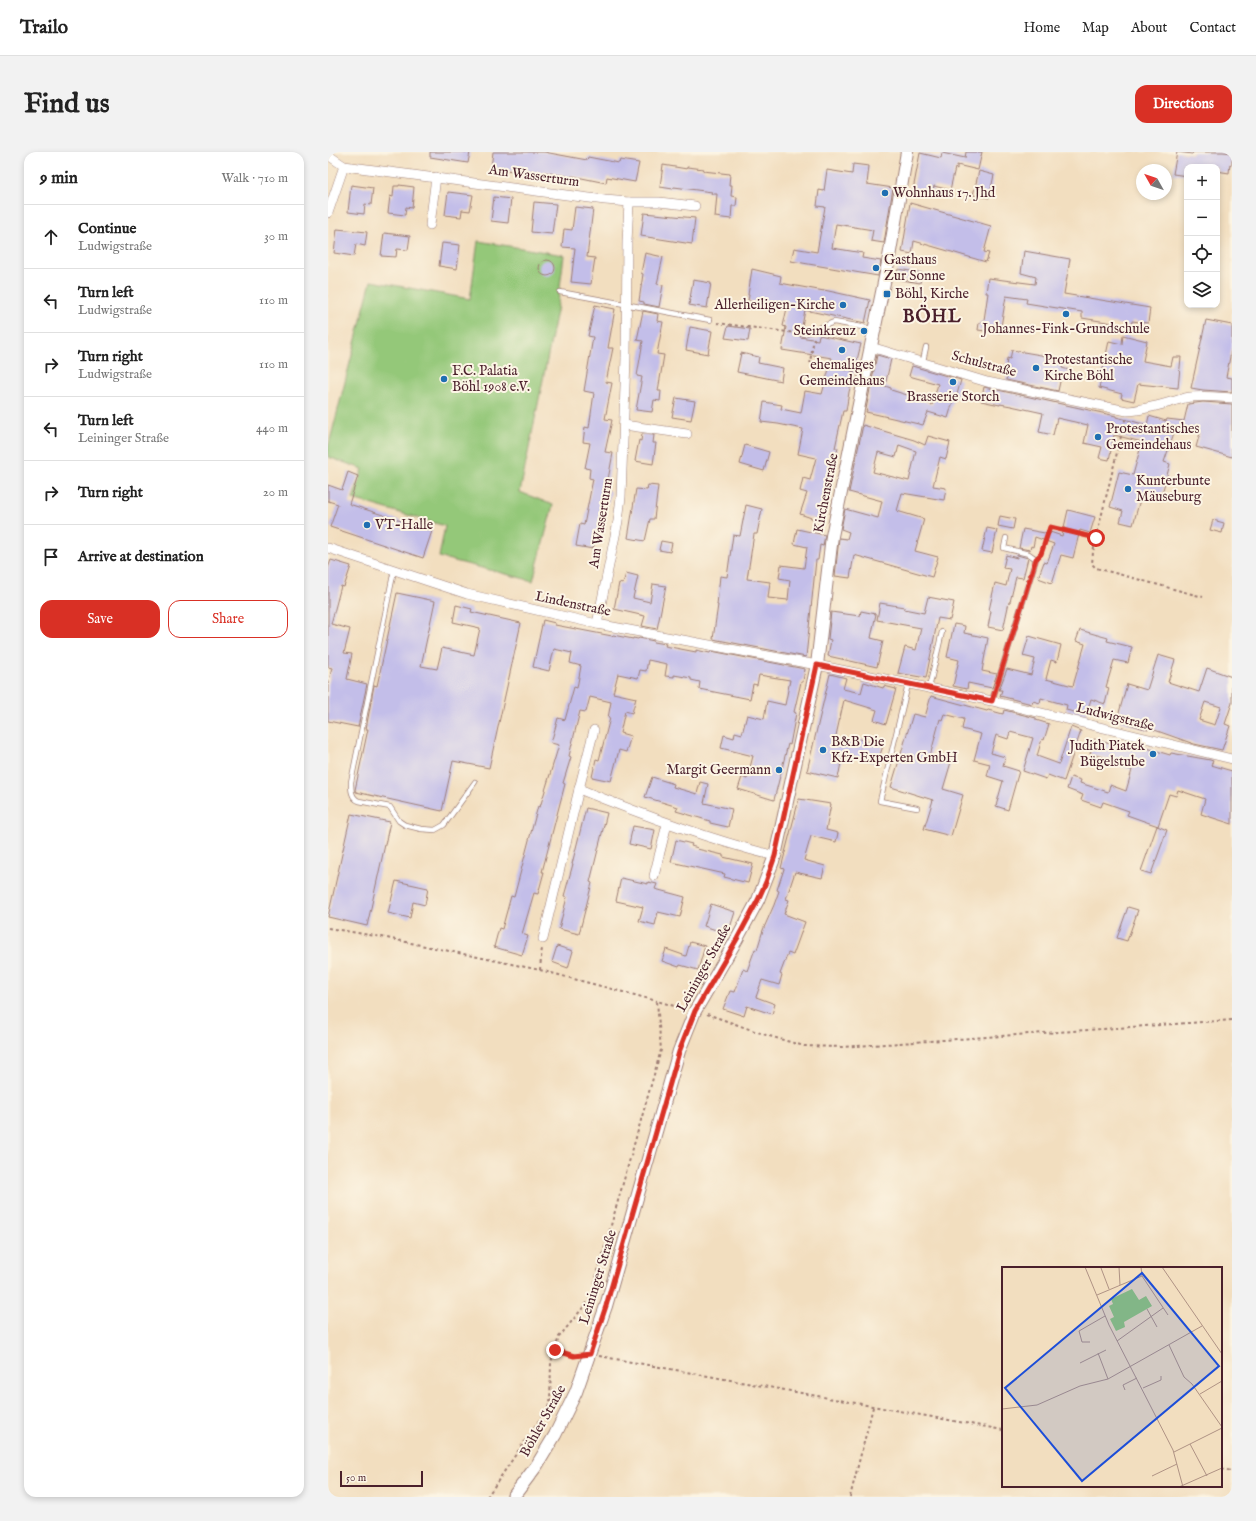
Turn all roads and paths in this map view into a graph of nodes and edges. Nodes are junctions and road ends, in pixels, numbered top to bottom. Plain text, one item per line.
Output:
1 (908, 152) edge
2 (328, 156) edge
3 (344, 166) junction
4 (436, 177) junction
5 (629, 202) junction
6 (695, 206) dead end
7 (328, 213) edge
8 (430, 225) dead end
9 (560, 292) dead end
10 (626, 304) junction
11 (710, 320) joint
12 (816, 329) junction
13 (875, 329) junction
14 (804, 334) joint
15 (871, 347) junction
16 (926, 347) dead end
17 (923, 361) junction
18 (865, 373) junction
19 (1232, 398) edge
20 (1127, 411) junction
21 (624, 425) junction
22 (687, 434) dead end
23 (1006, 538) dead end
24 (1096, 538) junction
25 (328, 548) edge
26 (1036, 559) junction
27 (394, 570) junction
28 (1203, 597) dead end
29 (597, 624) junction
30 (942, 632) dead end
31 (817, 665) junction
32 (908, 684) junction
33 (929, 688) junction
34 (992, 701) junction
35 (594, 730) dead end
36 (1232, 759) edge
37 (475, 782) dead end
38 (578, 789) junction
39 (917, 808) dead end
40 (666, 824) junction
41 (775, 856) junction
42 (654, 876) dead end
43 (328, 928) edge
44 (543, 939) joint
45 (540, 970) junction
46 (657, 1001) junction
47 (695, 1011) junction
48 (1232, 1020) edge
49 (555, 1350) junction
50 (590, 1354) junction
51 (874, 1407) junction
52 (1002, 1430) edge
53 (1222, 1469) edge
54 (1232, 1471) edge
55 (487, 1497) edge
56 (513, 1497) edge
57 (850, 1497) edge

1 - 13 street, Kirchenstraße
2 - 3 street
3 - 4 street, Am Wasserturm
3 - 7 street
4 - 5 street, Am Wasserturm
4 - 8 street
5 - 6 street, Am Wasserturm
5 - 10 street, Am Wasserturm
9 - 10 lane
10 - 11 lane
10 - 21 street, Am Wasserturm
11 - 14 path
12 - 13 lane
12 - 14 lane
12 - 18 path
13 - 15 street, Kirchenstraße
15 - 17 street, Schulstraße
15 - 18 street, Kirchenstraße
16 - 17 lane
17 - 20 street, Schulstraße
18 - 31 street, Kirchenstraße
19 - 20 street, Schulstraße
20 - 24 path
21 - 22 street
21 - 29 street, Am Wasserturm
23 - 26 lane
24 - 26 path
24 - 28 path
25 - 27 street, Lindenstraße
26 - 34 lane
27 - 29 street, Lindenstraße
27 - 37 lane
29 - 31 street, Lindenstraße
30 - 33 lane
31 - 32 street, Ludwigstraße
31 - 41 street, Leininger Straße
32 - 33 street, Ludwigstraße
32 - 39 lane
33 - 34 street, Ludwigstraße
34 - 36 street, Ludwigstraße
35 - 38 street
38 - 40 street
38 - 44 street
40 - 41 street
40 - 42 street
41 - 47 street, Leininger Straße
43 - 45 path
44 - 45 path
45 - 46 path
46 - 47 path
46 - 49 path
47 - 48 path
47 - 50 street, Leininger Straße
49 - 50 path
49 - 55 path
50 - 51 path
50 - 56 street, Böhler Straße
51 - 52 path
51 - 57 path
53 - 54 path

